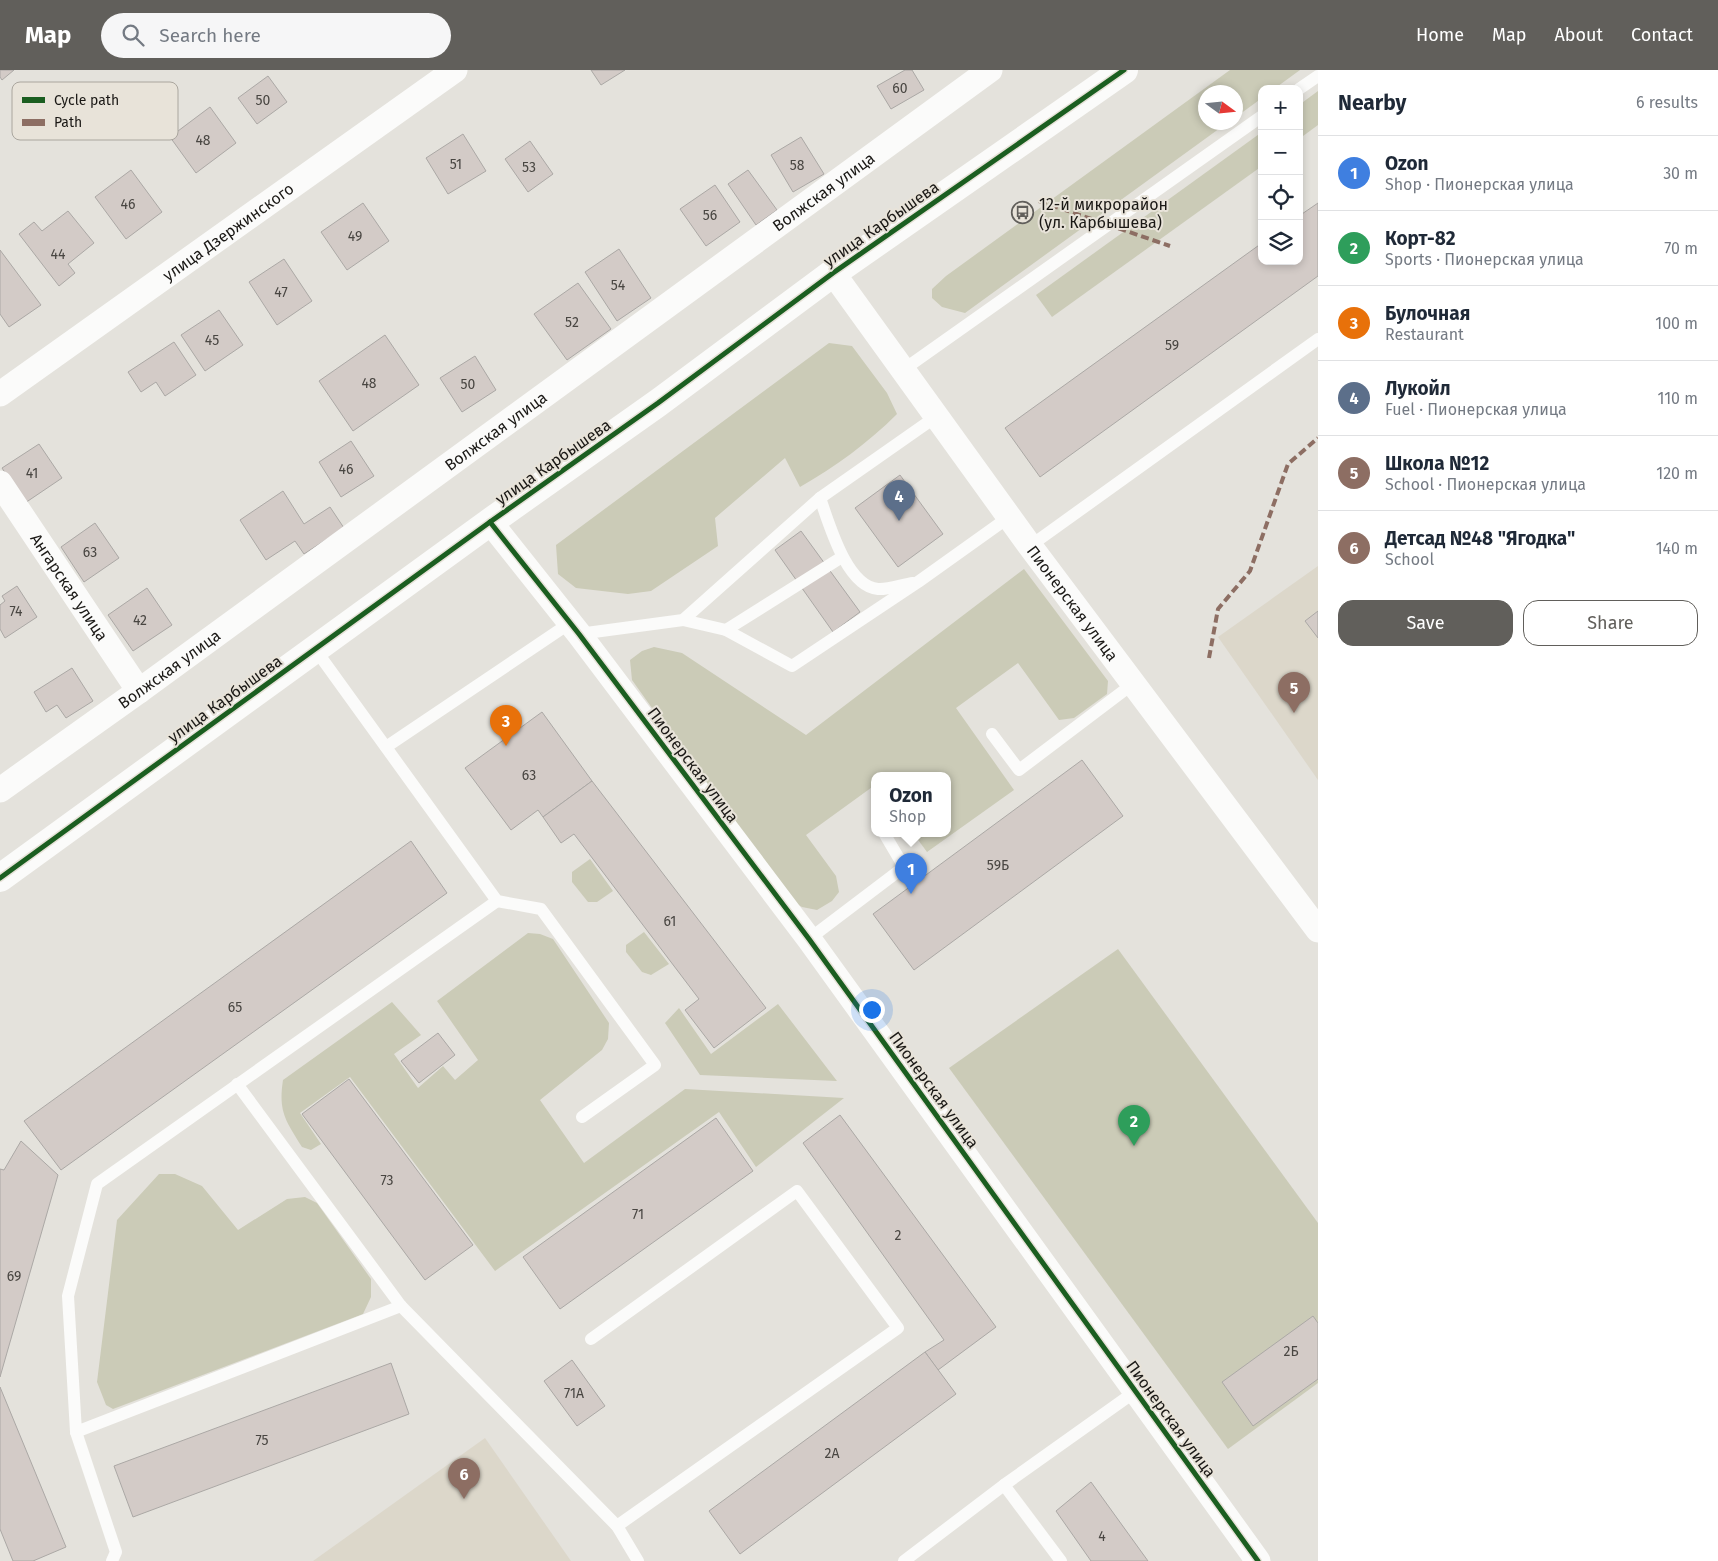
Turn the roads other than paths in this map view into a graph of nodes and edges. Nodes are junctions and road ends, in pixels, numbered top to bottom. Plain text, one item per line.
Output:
1 (456, 70) edge
2 (990, 70) edge
3 (1124, 70) edge
4 (1318, 76) edge
5 (1303, 86) edge
6 (1258, 119) edge
7 (833, 273) junction
8 (1318, 338) edge
9 (903, 370) junction
10 (0, 394) edge
11 (937, 416) junction
12 (0, 483) edge
13 (820, 498) junction
14 (1010, 517) junction
15 (490, 522) junction
16 (1030, 546) junction
17 (842, 557) junction
18 (918, 582) junction
19 (683, 620) junction
20 (574, 628) junction
21 (726, 630) junction
22 (314, 649) junction
23 (1134, 683) junction
24 (139, 691) junction
25 (992, 734) dead end
26 (386, 747) junction
27 (0, 790) edge
28 (886, 837) edge
29 (0, 878) edge
30 (497, 901) junction
31 (1318, 930) edge
32 (809, 940) junction
33 (237, 1084) junction
34 (582, 1118) dead end
35 (401, 1306) junction
36 (591, 1339) dead end
37 (1136, 1391) junction
38 (76, 1432) junction
39 (1004, 1485) junction
40 (617, 1526) junction
41 (112, 1561) edge
42 (638, 1561) edge
43 (904, 1561) edge
44 (1061, 1561) edge
45 (1258, 1561) edge

1 - 10 street, улица Дзержинского
2 - 24 street, Волжская улица
3 - 7 street, улица Карбышева
4 - 5 lane
6 - 9 lane
7 - 9 street, Пионерская улица
7 - 15 street, улица Карбышева
8 - 16 lane
9 - 11 street, Пионерская улица
11 - 13 lane
11 - 14 street, Пионерская улица
12 - 24 street, Ангарская улица
13 - 17 lane
13 - 19 lane
14 - 16 street, Пионерская улица
14 - 18 lane
15 - 20 street, Пионерская улица
15 - 22 street, улица Карбышева
16 - 23 street, Пионерская улица
17 - 18 lane
17 - 21 lane
18 - 21 lane
19 - 20 lane
19 - 21 lane
20 - 26 lane
20 - 32 street, Пионерская улица
22 - 26 lane
22 - 29 street, улица Карбышева
23 - 25 lane
23 - 31 street, Пионерская улица
24 - 27 street, Волжская улица
26 - 30 lane
28 - 32 lane
30 - 33 lane
30 - 34 lane
32 - 37 street, Пионерская улица
33 - 35 lane
33 - 38 lane
35 - 38 lane
35 - 40 lane
36 - 40 lane
37 - 39 lane
37 - 45 street, Пионерская улица
38 - 41 lane
39 - 43 lane
39 - 44 lane
40 - 42 lane

